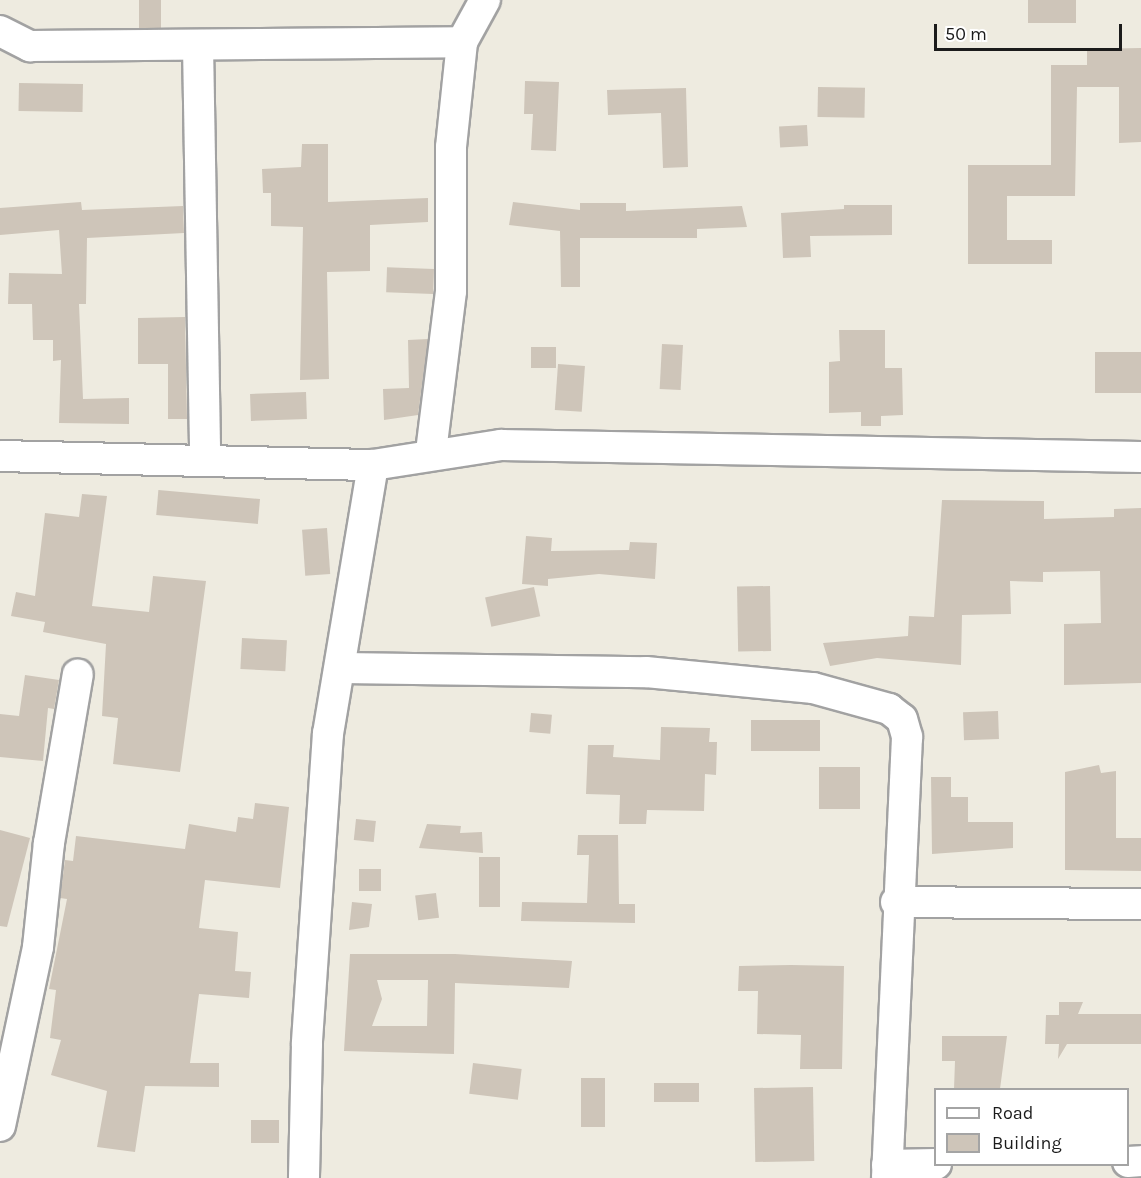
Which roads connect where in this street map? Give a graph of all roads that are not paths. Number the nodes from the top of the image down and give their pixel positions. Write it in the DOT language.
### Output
graph roads {
  1 [pos="485,0"];
  2 [pos="0,31"];
  3 [pos="462,42"];
  4 [pos="198,45"];
  5 [pos="431,452"];
  6 [pos="0,456"];
  7 [pos="1141,457"];
  8 [pos="205,458"];
  9 [pos="373,465"];
  10 [pos="342,668"];
  11 [pos="78,674"];
  12 [pos="896,902"];
  13 [pos="1141,904"];
  14 [pos="5,1091"];
  15 [pos="0,1126"];
  16 [pos="934,1164"];
  17 [pos="887,1171"];
  18 [pos="304,1178"];
  1 -- 3 [label="street"];
  2 -- 4 [label="street"];
  3 -- 4 [label="street"];
  3 -- 5 [label="street"];
  4 -- 8 [label="street"];
  5 -- 7 [label="street"];
  5 -- 9 [label="street"];
  6 -- 8 [label="street"];
  8 -- 9 [label="street"];
  9 -- 10 [label="street"];
  10 -- 12 [label="street"];
  10 -- 18 [label="street"];
  11 -- 14 [label="street"];
  12 -- 13 [label="street"];
  12 -- 17 [label="street"];
  14 -- 15 [label="street"];
  16 -- 17 [label="street"];
}
